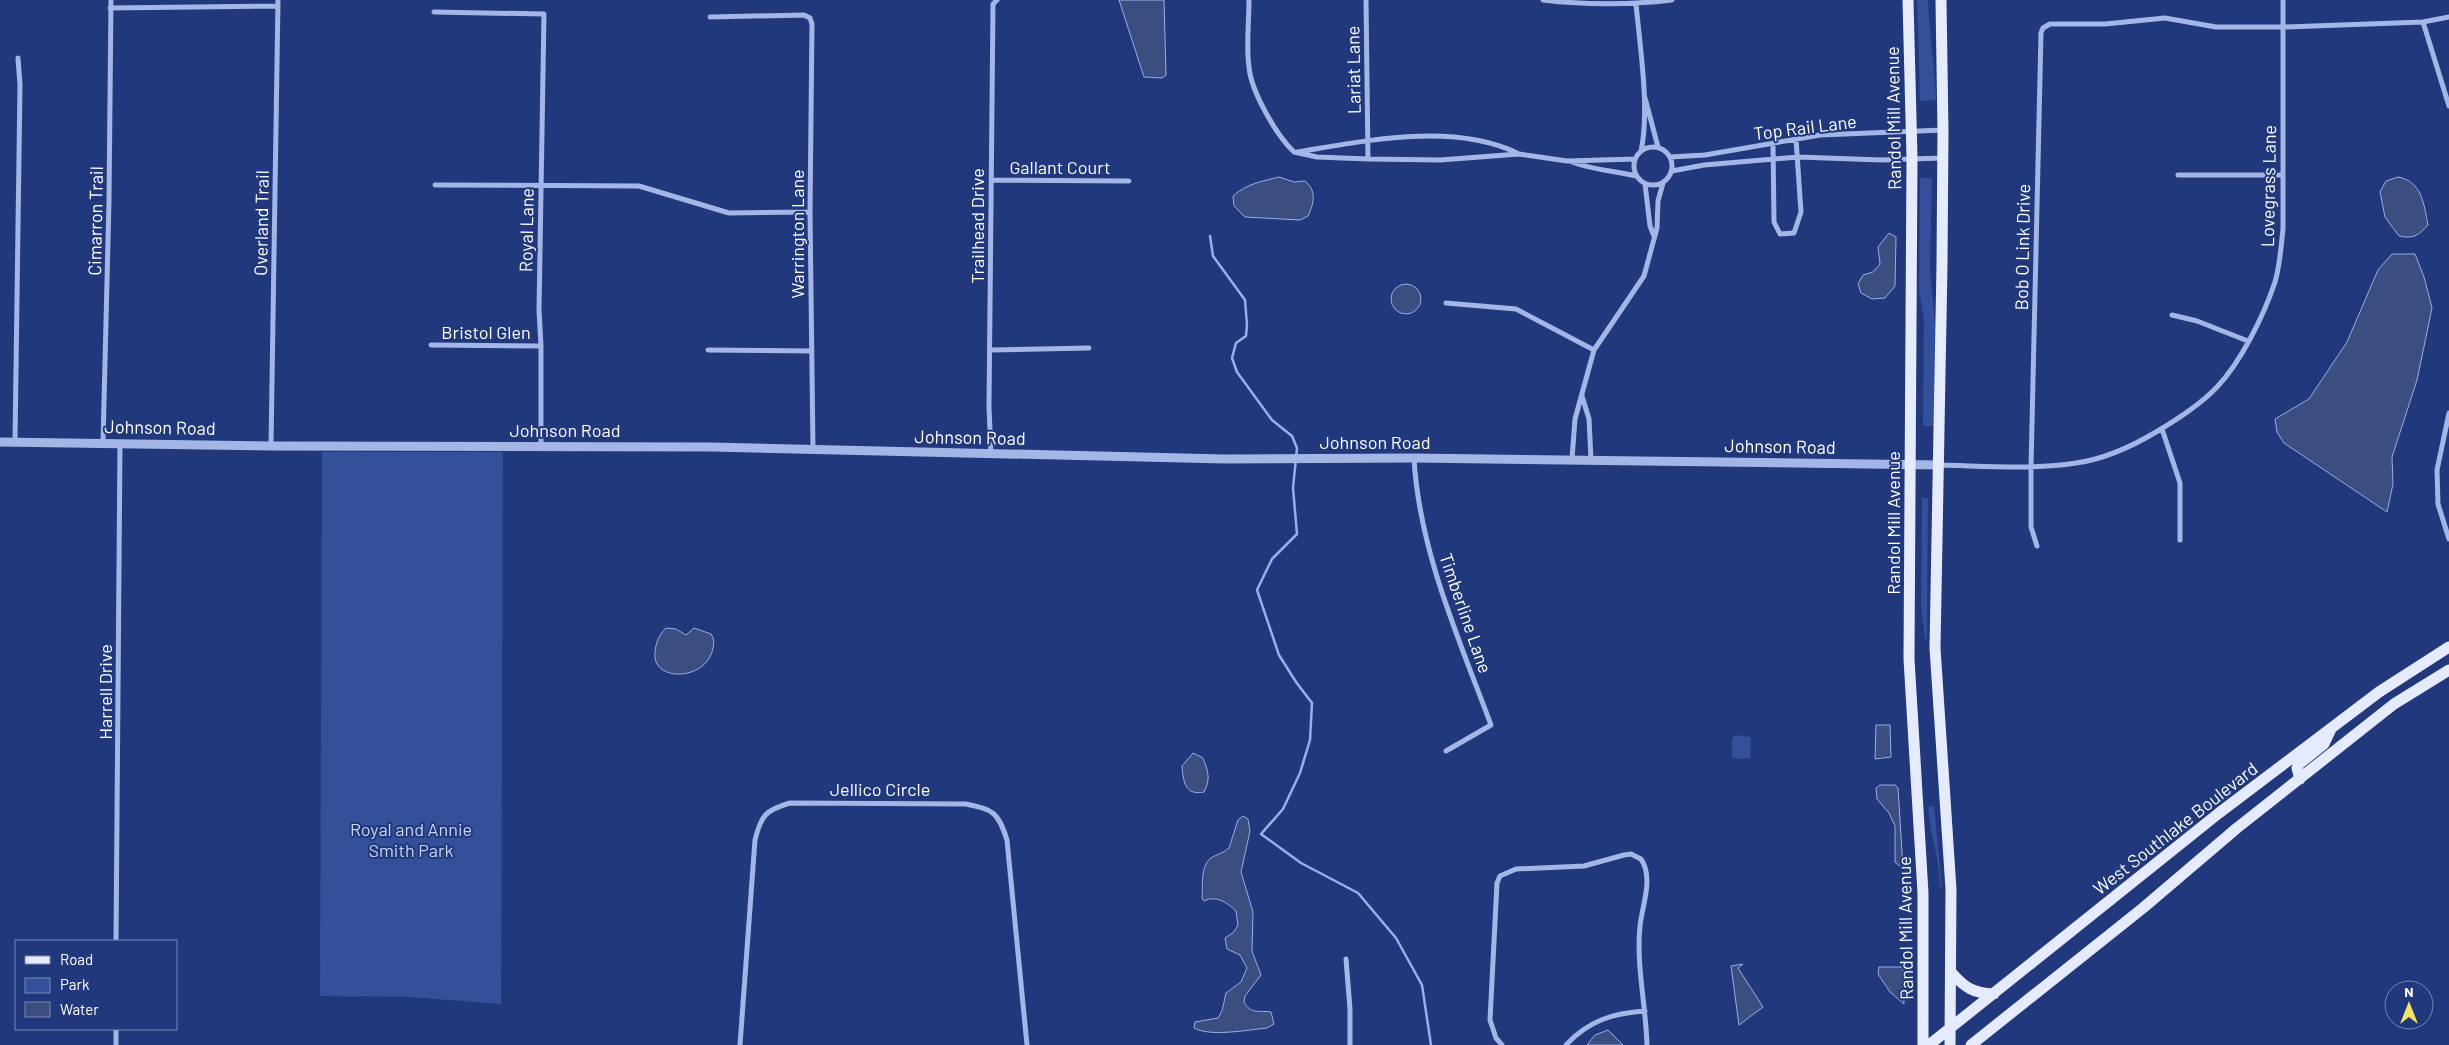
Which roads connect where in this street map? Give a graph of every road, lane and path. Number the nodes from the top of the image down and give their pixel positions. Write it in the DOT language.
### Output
graph roads {
  1 [pos="111,0"];
  2 [pos="997,0"];
  3 [pos="1249,0"];
  4 [pos="1366,0"];
  5 [pos="1543,0"];
  6 [pos="1672,0"];
  7 [pos="1908,0"];
  8 [pos="1941,0"];
  9 [pos="2283,0"];
  10 [pos="278,3"];
  11 [pos="1636,4"];
  12 [pos="110,8"];
  13 [pos="434,12"];
  14 [pos="710,17"];
  15 [pos="2449,17"];
  16 [pos="2423,22"];
  17 [pos="2283,27"];
  18 [pos="18,58"];
  19 [pos="1643,90"];
  20 [pos="2449,106"];
  21 [pos="1944,130"];
  22 [pos="1912,132"];
  23 [pos="1796,139"];
  24 [pos="1367,140"];
  25 [pos="1773,143"];
  26 [pos="1658,147"];
  27 [pos="1641,151"];
  28 [pos="1294,152"];
  29 [pos="1519,154"];
  30 [pos="1670,156"];
  31 [pos="1798,157"];
  32 [pos="1912,158"];
  33 [pos="1943,158"];
  34 [pos="1368,159"];
  35 [pos="1635,159"];
  36 [pos="1773,159"];
  37 [pos="1567,161"];
  38 [pos="1672,172"];
  39 [pos="2178,174"];
  40 [pos="2283,174"];
  41 [pos="1636,176"];
  42 [pos="991,180"];
  43 [pos="1129,181"];
  44 [pos="1663,183"];
  45 [pos="541,184"];
  46 [pos="1645,184"];
  47 [pos="435,185"];
  48 [pos="810,212"];
  49 [pos="1654,236"];
  50 [pos="1446,303"];
  51 [pos="2172,316"];
  52 [pos="2248,341"];
  53 [pos="431,345"];
  54 [pos="542,346"];
  55 [pos="1089,348"];
  56 [pos="708,350"];
  57 [pos="990,350"];
  58 [pos="1594,350"];
  59 [pos="812,351"];
  60 [pos="1582,396"];
  61 [pos="2448,416"];
  62 [pos="2449,427"];
  63 [pos="2162,429"];
  64 [pos="0,442"];
  65 [pos="15,442"];
  66 [pos="103,443"];
  67 [pos="120,443"];
  68 [pos="271,446"];
  69 [pos="541,446"];
  70 [pos="813,450"];
  71 [pos="991,454"];
  72 [pos="1414,458"];
  73 [pos="1572,459"];
  74 [pos="1592,460"];
  75 [pos="1911,464"];
  76 [pos="1940,465"];
  77 [pos="2031,467"];
  78 [pos="2449,539"];
  79 [pos="2180,540"];
  80 [pos="2037,546"];
  81 [pos="2449,647"];
  82 [pos="2449,670"];
  83 [pos="2332,727"];
  84 [pos="1446,751"];
  85 [pos="2300,779"];
  86 [pos="2219,813"];
  87 [pos="2237,828"];
  88 [pos="116,940"];
  89 [pos="1346,959"];
  90 [pos="1951,972"];
  91 [pos="1994,994"];
  92 [pos="1645,1011"];
  93 [pos="1950,1027"];
  94 [pos="116,1030"];
  95 [pos="116,1045"];
  96 [pos="740,1045"];
  97 [pos="1027,1045"];
  98 [pos="1350,1045"];
  99 [pos="1502,1045"];
  100 [pos="1566,1045"];
  101 [pos="1646,1045"];
  102 [pos="1923,1045"];
  103 [pos="1929,1045"];
  104 [pos="1950,1045"];
  105 [pos="1971,1045"];
  1 -- 12 [label="street, Cimarron Trail"];
  2 -- 42 [label="street, Trailhead Drive"];
  3 -- 28 [label="street"];
  4 -- 24 [label="street, Lariat Lane"];
  5 -- 11 [label="street"];
  6 -- 11 [label="street"];
  7 -- 22 [label="main road, Randol Mill Avenue"];
  8 -- 21 [label="main road"];
  9 -- 17 [label="street, Lovegrass Lane"];
  10 -- 12 [label="street"];
  10 -- 68 [label="street, Overland Trail"];
  11 -- 19 [label="street"];
  12 -- 66 [label="street, Cimarron Trail"];
  13 -- 45 [label="street, Royal Lane"];
  14 -- 48 [label="street, Warrington Lane"];
  15 -- 16 [label="street"];
  16 -- 17 [label="street"];
  16 -- 20 [label="street"];
  17 -- 40 [label="street, Lovegrass Lane"];
  17 -- 77 [label="street, Bob O Link Drive"];
  18 -- 65 [label="street"];
  19 -- 26 [label="street"];
  19 -- 27 [label="street"];
  21 -- 22 [label="street, Top Rail Lane"];
  21 -- 33 [label="main road"];
  22 -- 23 [label="street, Top Rail Lane"];
  22 -- 32 [label="main road, Randol Mill Avenue"];
  23 -- 25 [label="street, Top Rail Lane"];
  23 -- 31 [label="street"];
  24 -- 28 [label="street"];
  24 -- 29 [label="street"];
  24 -- 34 [label="street"];
  25 -- 30 [label="street, Top Rail Lane"];
  25 -- 36 [label="street"];
  26 -- 27 [label="street"];
  26 -- 30 [label="street"];
  27 -- 35 [label="street"];
  28 -- 34 [label="street"];
  29 -- 34 [label="street"];
  29 -- 37 [label="street"];
  30 -- 38 [label="street"];
  31 -- 32 [label="street, Top Rail Lane"];
  31 -- 36 [label="street, Top Rail Lane"];
  31 -- 36 [label="street"];
  32 -- 33 [label="street, Top Rail Lane"];
  32 -- 75 [label="main road, Randol Mill Avenue"];
  33 -- 76 [label="main road"];
  35 -- 37 [label="street"];
  35 -- 41 [label="street"];
  36 -- 38 [label="street, Top Rail Lane"];
  37 -- 41 [label="street"];
  38 -- 44 [label="street"];
  39 -- 40 [label="street"];
  40 -- 52 [label="street, Lovegrass Lane"];
  41 -- 46 [label="street"];
  42 -- 43 [label="street, Gallant Court"];
  42 -- 57 [label="street, Trailhead Drive"];
  44 -- 46 [label="street"];
  44 -- 49 [label="street"];
  45 -- 47 [label="street"];
  45 -- 48 [label="street"];
  45 -- 54 [label="street, Royal Lane"];
  46 -- 49 [label="street"];
  48 -- 59 [label="street, Warrington Lane"];
  49 -- 58 [label="street"];
  50 -- 58 [label="street"];
  51 -- 52 [label="street"];
  52 -- 63 [label="street, Lovegrass Lane"];
  53 -- 54 [label="street, Bristol Glen"];
  54 -- 69 [label="street, Royal Lane"];
  55 -- 57 [label="street"];
  56 -- 59 [label="street"];
  57 -- 71 [label="street, Trailhead Drive"];
  58 -- 60 [label="street"];
  59 -- 70 [label="street, Warrington Lane"];
  60 -- 73 [label="street"];
  60 -- 74 [label="street"];
  61 -- 62 [label="street"];
  61 -- 78 [label="street"];
  63 -- 77 [label="street, Lovegrass Lane"];
  63 -- 79 [label="street"];
  64 -- 65 [label="street, Johnson Road"];
  65 -- 66 [label="street, Johnson Road"];
  66 -- 67 [label="street, Johnson Road"];
  67 -- 68 [label="street, Johnson Road"];
  67 -- 88 [label="street, Harrell Drive"];
  68 -- 69 [label="street, Johnson Road"];
  69 -- 70 [label="street, Johnson Road"];
  70 -- 71 [label="street, Johnson Road"];
  71 -- 72 [label="street, Johnson Road"];
  72 -- 73 [label="street, Johnson Road"];
  72 -- 84 [label="street, Timberline Lane"];
  73 -- 74 [label="street, Johnson Road"];
  74 -- 75 [label="street, Johnson Road"];
  75 -- 76 [label="street, Johnson Road"];
  75 -- 102 [label="main road, Randol Mill Avenue"];
  76 -- 77 [label="street, Lovegrass Lane"];
  76 -- 90 [label="main road"];
  77 -- 80 [label="street, Bob O Link Drive"];
  81 -- 83 [label="main road, West Southlake Boulevard"];
  82 -- 85 [label="main road"];
  83 -- 85 [label="main road"];
  83 -- 86 [label="main road, West Southlake Boulevard"];
  85 -- 87 [label="main road"];
  86 -- 87 [label="main road"];
  86 -- 91 [label="main road, West Southlake Boulevard"];
  87 -- 105 [label="main road"];
  89 -- 98 [label="street"];
  90 -- 91 [label="main road"];
  90 -- 93 [label="main road"];
  91 -- 93 [label="main road, West Southlake Boulevard"];
  92 -- 99 [label="street"];
  92 -- 100 [label="street"];
  92 -- 101 [label="street"];
  93 -- 103 [label="main road, West Southlake Boulevard"];
  93 -- 104 [label="main road"];
  94 -- 95 [label="street"];
  96 -- 97 [label="street, Jellico Circle"];
}
